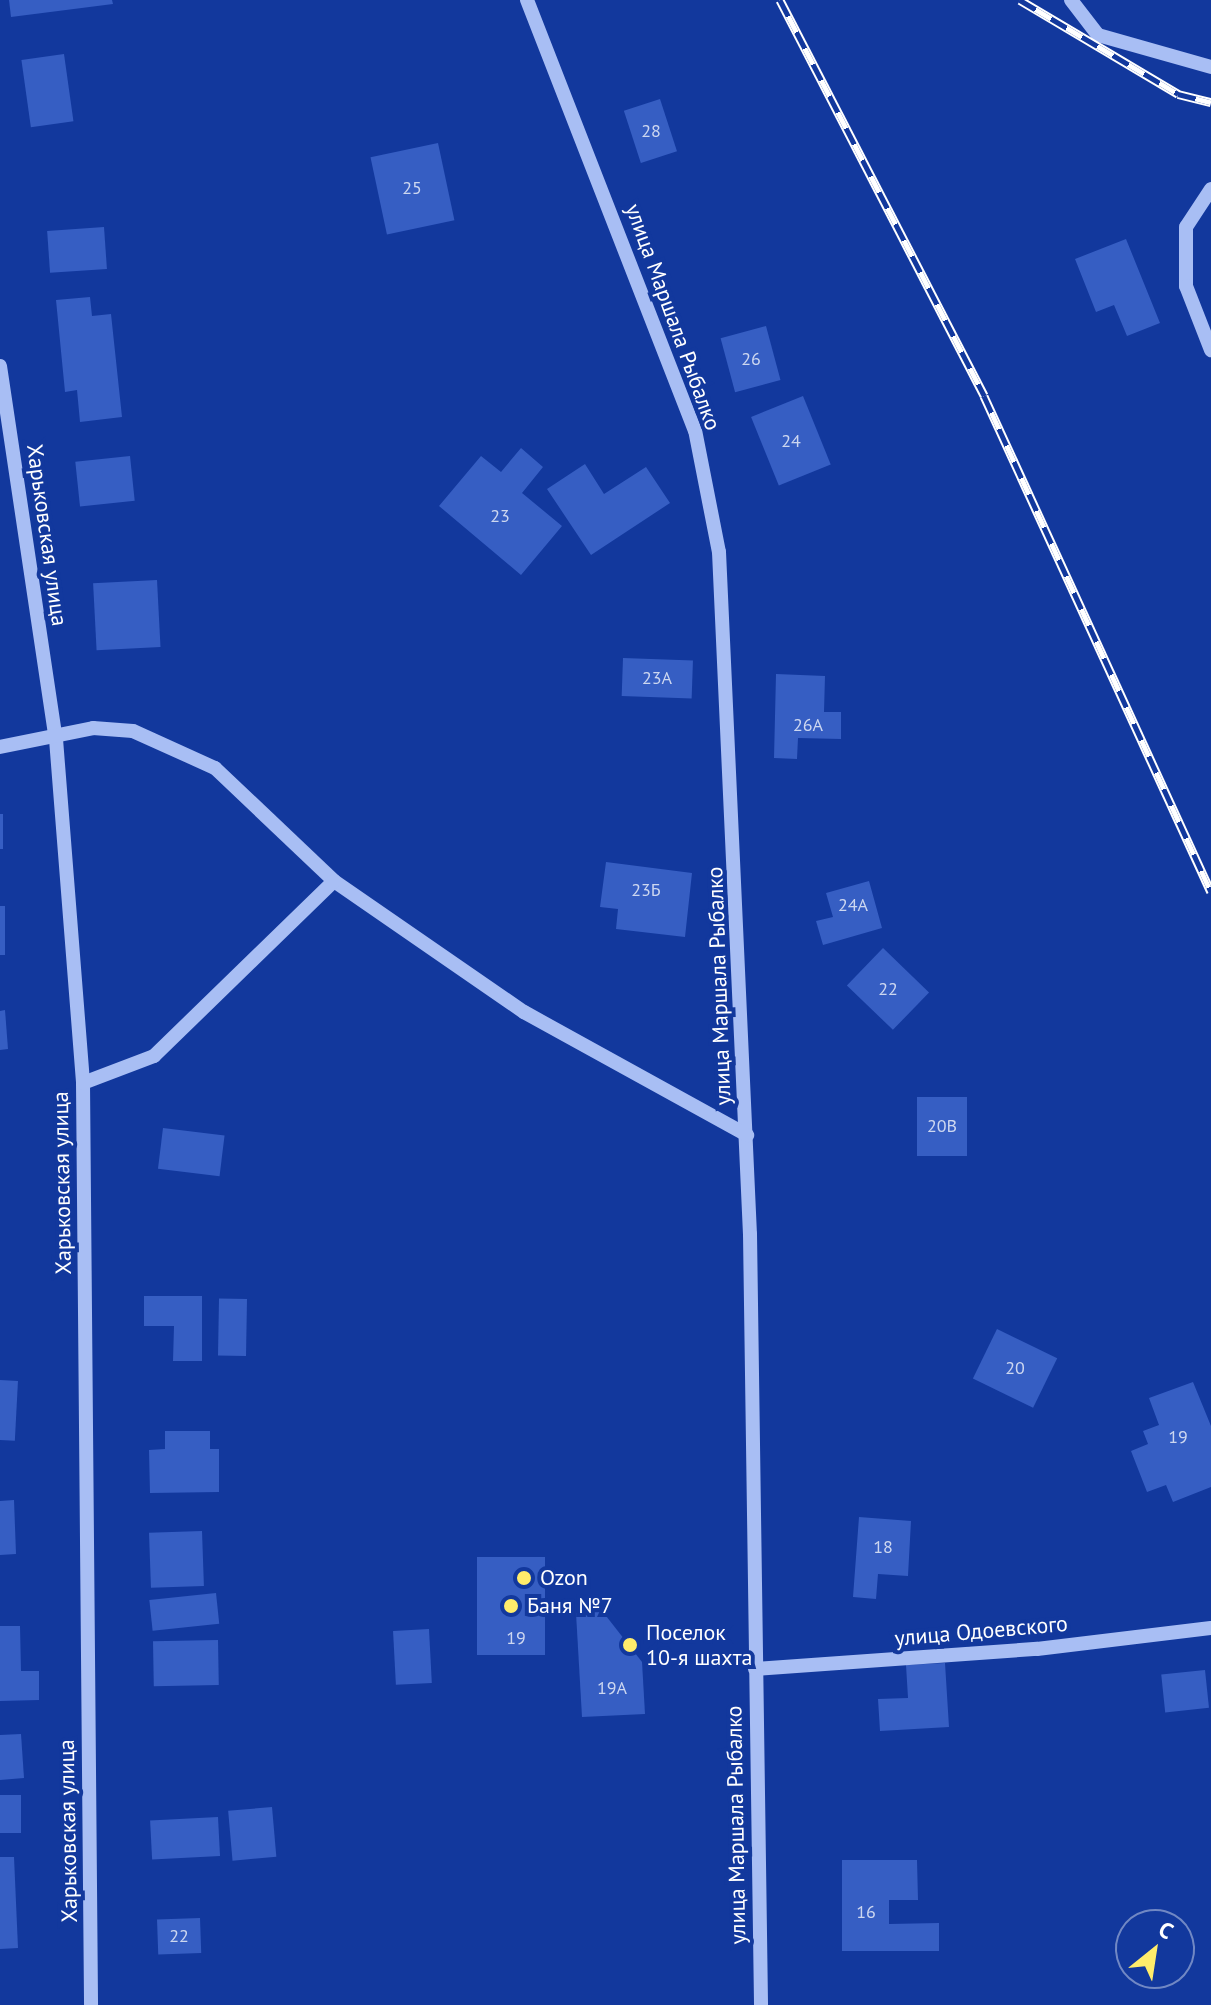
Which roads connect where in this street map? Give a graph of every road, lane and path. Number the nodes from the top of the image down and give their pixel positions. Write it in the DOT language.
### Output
graph roads {
  1 [pos="527,0"];
  2 [pos="1071,0"];
  3 [pos="1211,67"];
  4 [pos="1211,189"];
  5 [pos="1211,350"];
  6 [pos="0,366"];
  7 [pos="56,739"];
  8 [pos="0,747"];
  9 [pos="334,881"];
  10 [pos="83,1083"];
  11 [pos="747,1135"];
  12 [pos="1211,1628"];
  13 [pos="755,1669"];
  14 [pos="91,2005"];
  15 [pos="761,2005"];
  1 -- 11 [label="street, улица Маршала Рыбалко"];
  2 -- 3 [label="street"];
  4 -- 5 [label="street"];
  6 -- 7 [label="street, Харьковская улица"];
  7 -- 8 [label="street"];
  7 -- 9 [label="street"];
  7 -- 10 [label="street, Харьковская улица"];
  9 -- 10 [label="street"];
  9 -- 11 [label="street"];
  10 -- 14 [label="street, Харьковская улица"];
  11 -- 13 [label="street, улица Маршала Рыбалко"];
  12 -- 13 [label="street, улица Одоевского"];
  13 -- 15 [label="street, улица Маршала Рыбалко"];
}
